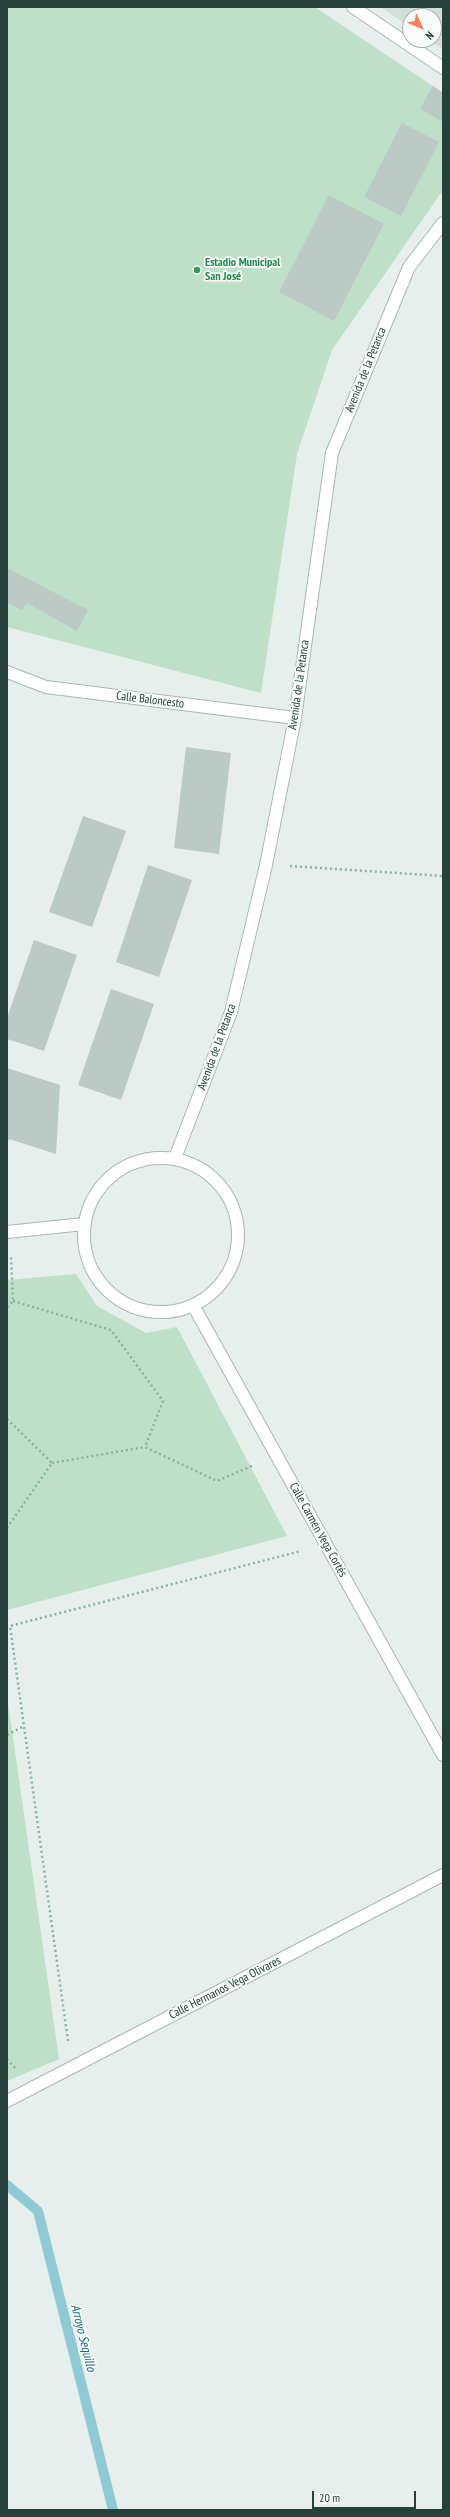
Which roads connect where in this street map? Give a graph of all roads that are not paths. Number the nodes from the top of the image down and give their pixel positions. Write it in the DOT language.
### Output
graph roads {
  1 [pos="353,7"];
  2 [pos="443,68"];
  3 [pos="443,223"];
  4 [pos="7,672"];
  5 [pos="295,718"];
  6 [pos="174,1158"];
  7 [pos="84,1224"];
  8 [pos="8,1232"];
  9 [pos="193,1305"];
  10 [pos="443,1755"];
  11 [pos="443,1876"];
  12 [pos="7,2101"];
  1 -- 2 [label="street"];
  3 -- 5 [label="street, Avenida de la Petanca"];
  4 -- 5 [label="street, Calle Baloncesto"];
  5 -- 6 [label="street, Avenida de la Petanca"];
  6 -- 7 [label="street"];
  6 -- 9 [label="street"];
  7 -- 8 [label="street"];
  7 -- 9 [label="street"];
  9 -- 10 [label="street, Calle Carmen Vega Cortés"];
  11 -- 12 [label="street, Calle Hermanos Vega Olivares"];
}
